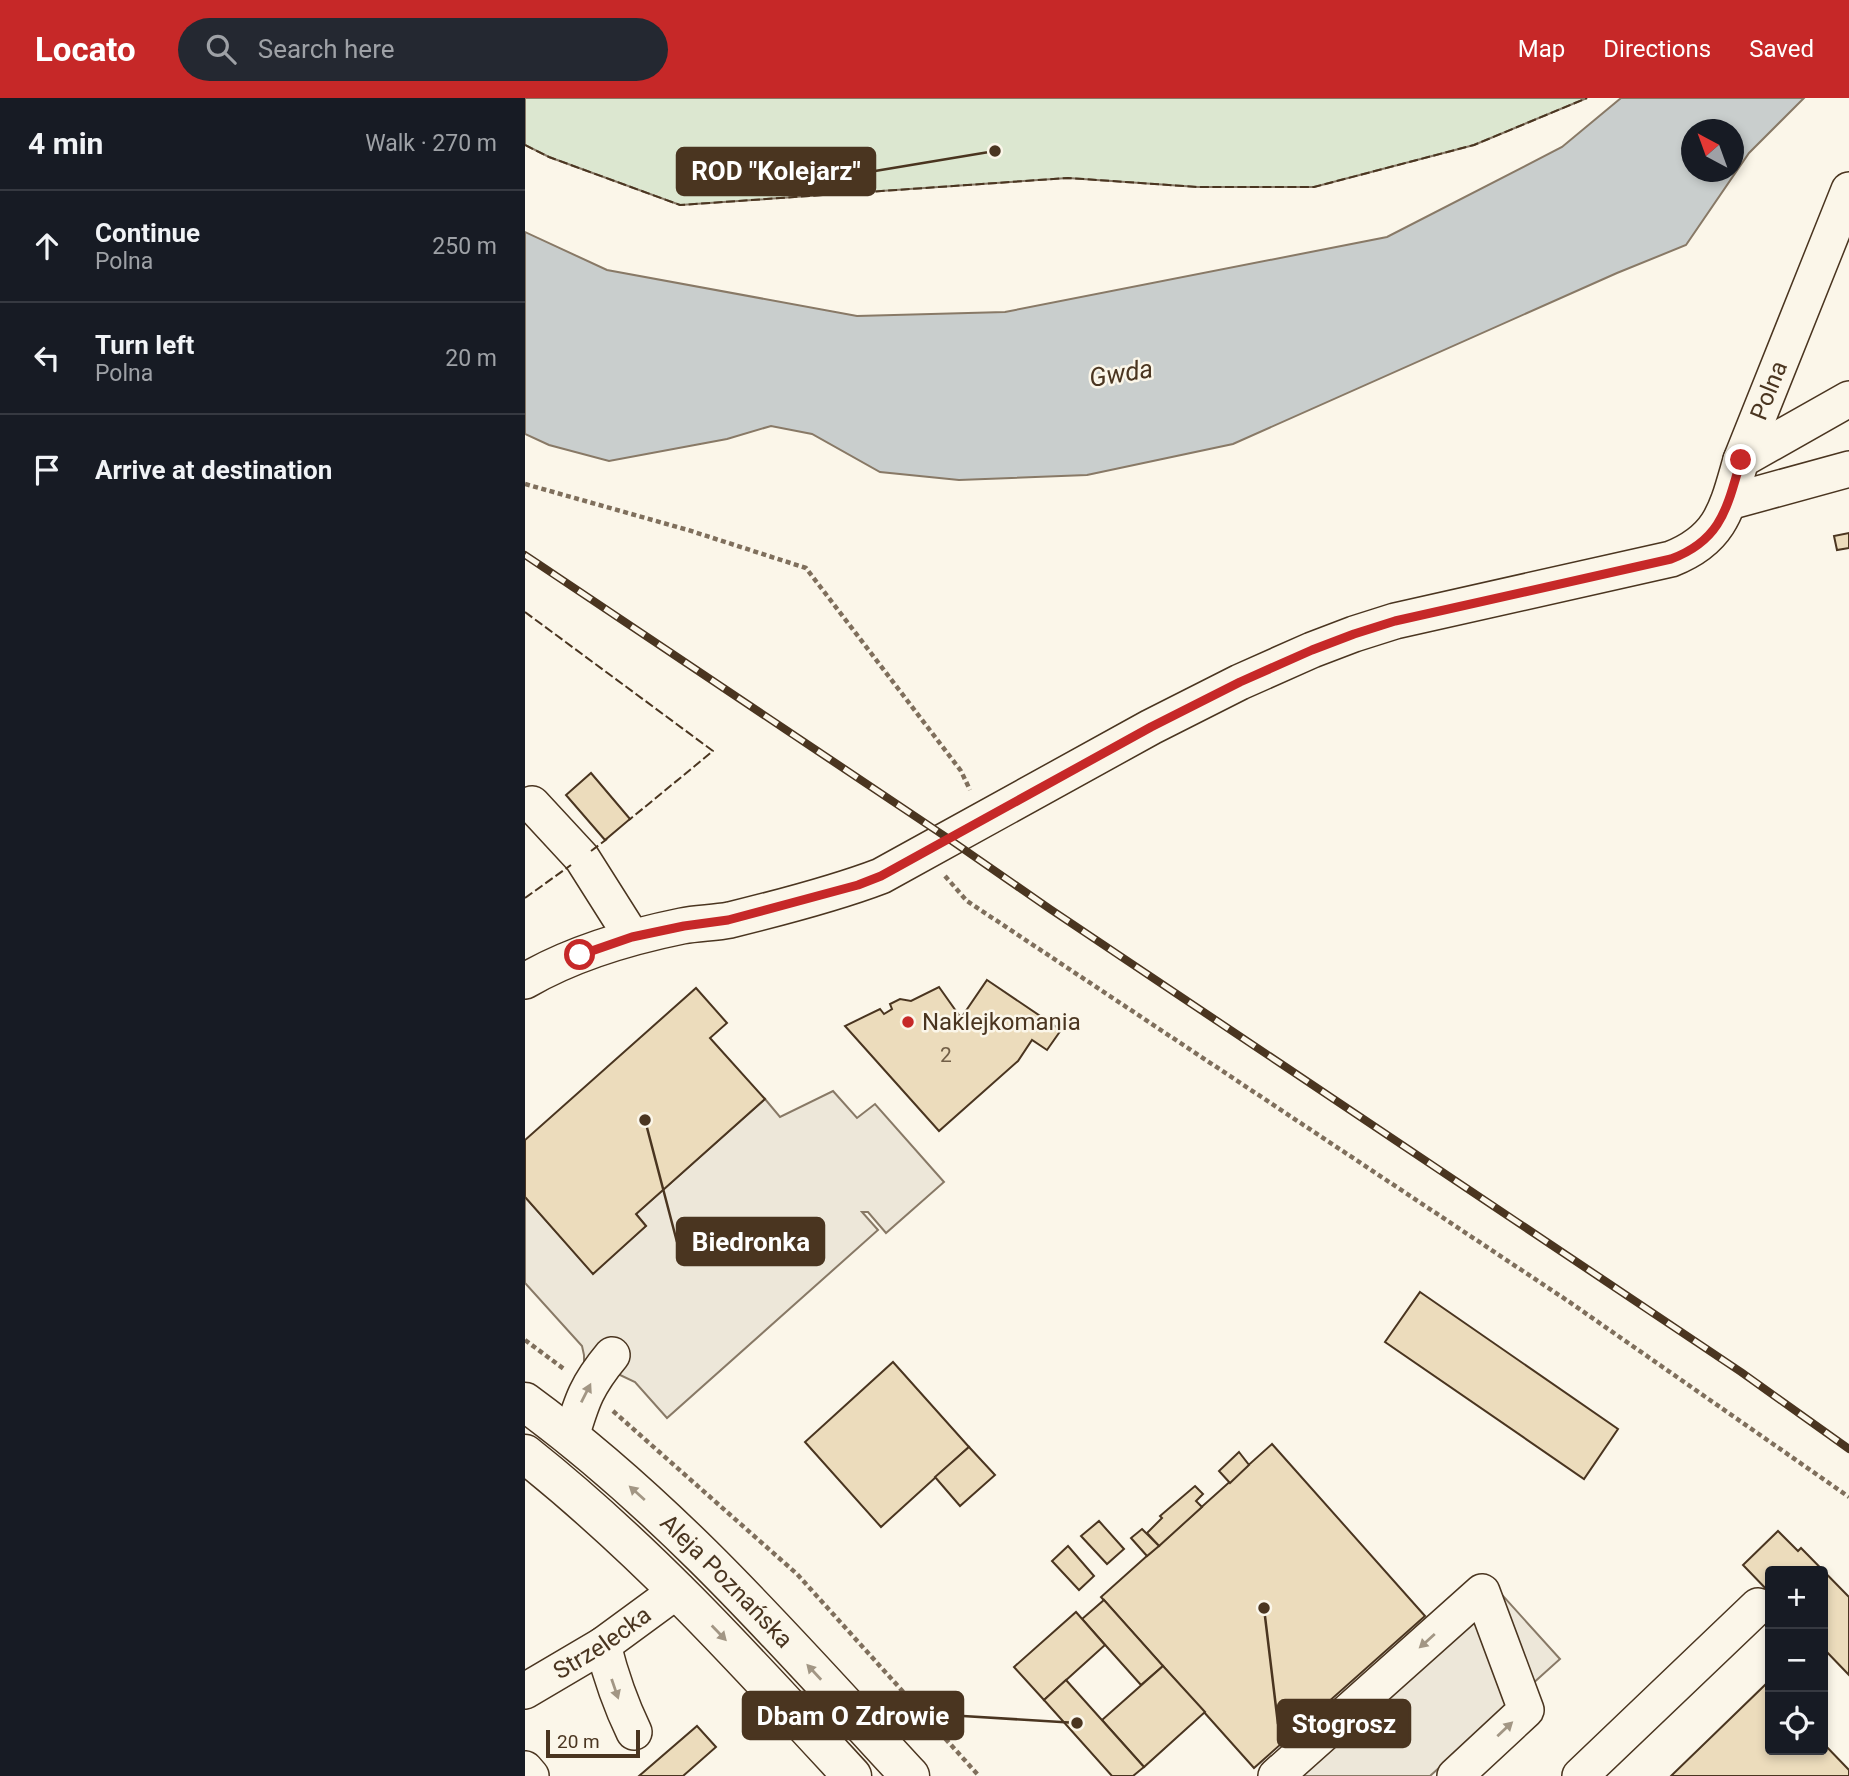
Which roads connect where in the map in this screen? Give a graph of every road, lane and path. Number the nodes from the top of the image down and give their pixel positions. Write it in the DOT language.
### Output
graph roads {
  1 [pos="1849,190"];
  2 [pos="1849,399"];
  3 [pos="1741,460"];
  4 [pos="1849,469"];
  5 [pos="525,484"];
  6 [pos="1729,502"];
  7 [pos="532,804"];
  8 [pos="984,819"];
  9 [pos="932,849"];
  10 [pos="632,937"];
  11 [pos="525,981"];
  12 [pos="525,1340"];
  13 [pos="613,1355"];
  14 [pos="588,1388"];
  15 [pos="525,1402"];
  16 [pos="571,1437"];
  17 [pos="525,1454"];
  18 [pos="1849,1497"];
  19 [pos="678,1590"];
  20 [pos="1758,1606"];
  21 [pos="603,1644"];
  22 [pos="525,1691"];
  23 [pos="634,1732"];
  24 [pos="525,1769"];
  25 [pos="1592,1772"];
  26 [pos="531,1776"];
  27 [pos="852,1776"];
  28 [pos="910,1776"];
  29 [pos="979,1776"];
  30 [pos="1276,1776"];
  31 [pos="1455,1776"];
  1 -- 3 [label="street, Polna"];
  2 -- 3 [label="street"];
  3 -- 6 [label="street, Polna"];
  4 -- 6 [label="street"];
  5 -- 8 [label="path"];
  6 -- 8 [label="street, Polna"];
  7 -- 10 [label="street"];
  8 -- 9 [label="street, Polna"];
  9 -- 10 [label="street, Polna"];
  9 -- 18 [label="path"];
  10 -- 11 [label="street, Polna"];
  12 -- 14 [label="path"];
  13 -- 14 [label="street"];
  16 -- 14 [label="street, one-way"];
  14 -- 29 [label="path"];
  15 -- 16 [label="main road, Aleja Poznańska"];
  28 -- 16 [label="main road, Aleja Poznańska, one-way"];
  17 -- 19 [label="main road, Aleja Poznańska"];
  19 -- 21 [label="street, Strzelecka"];
  19 -- 27 [label="main road, Aleja Poznańska, one-way"];
  20 -- 25 [label="street"];
  21 -- 22 [label="street, Strzelecka"];
  21 -- 23 [label="street, one-way"];
  24 -- 26 [label="street"];
  31 -- 30 [label="street, one-way"];
}
